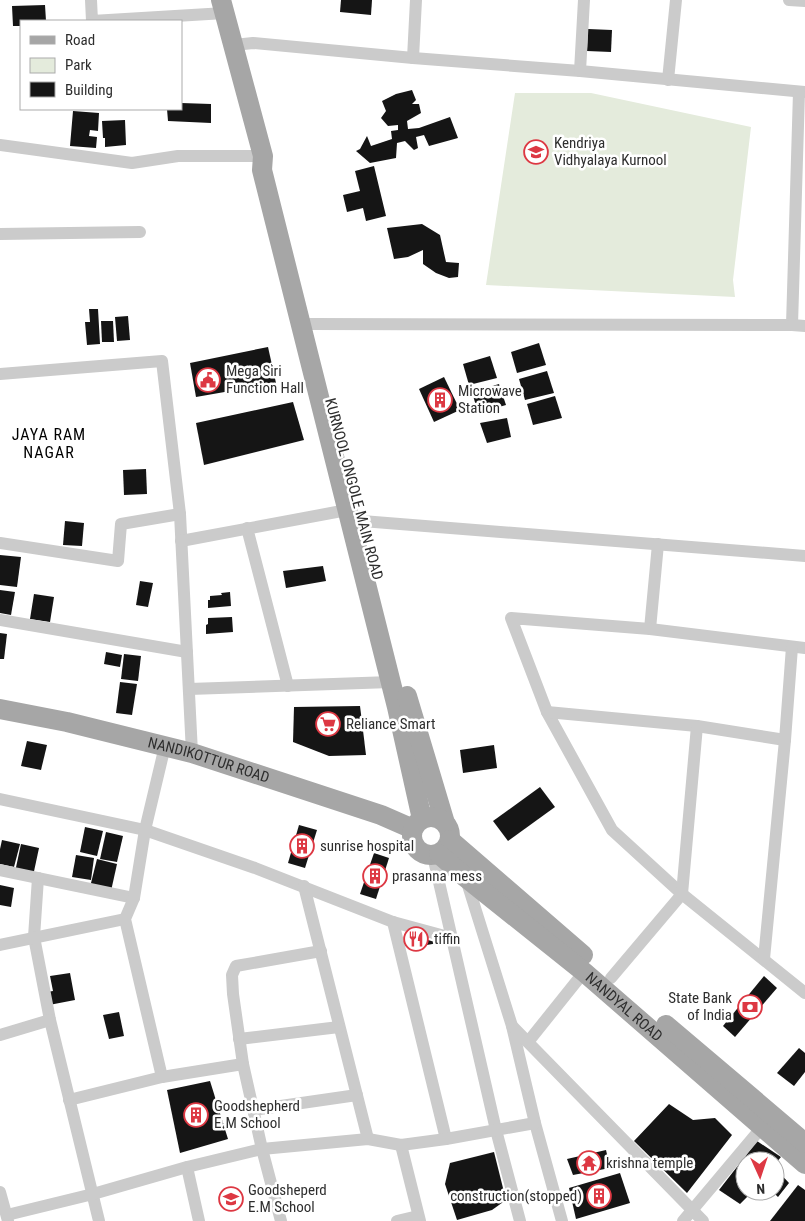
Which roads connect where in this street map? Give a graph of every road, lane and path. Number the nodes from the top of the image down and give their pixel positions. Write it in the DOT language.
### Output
graph roads {
  1 [pos="91,0"];
  2 [pos="416,0"];
  3 [pos="584,0"];
  4 [pos="676,0"];
  5 [pos="789,0"];
  6 [pos="805,1"];
  7 [pos="223,7"];
  8 [pos="92,20"];
  9 [pos="101,20"];
  10 [pos="234,45"];
  11 [pos="413,58"];
  12 [pos="580,71"];
  13 [pos="668,80"];
  14 [pos="802,92"];
  15 [pos="0,145"];
  16 [pos="263,156"];
  17 [pos="140,232"];
  18 [pos="0,234"];
  19 [pos="310,324"];
  20 [pos="799,326"];
  21 [pos="0,374"];
  22 [pos="180,514"];
  23 [pos="355,515"];
  24 [pos="247,528"];
  25 [pos="181,540"];
  26 [pos="0,543"];
  27 [pos="658,544"];
  28 [pos="805,556"];
  29 [pos="0,620"];
  30 [pos="650,629"];
  31 [pos="792,646"];
  32 [pos="805,648"];
  33 [pos="187,652"];
  34 [pos="391,682"];
  35 [pos="288,686"];
  36 [pos="189,690"];
  37 [pos="0,709"];
  38 [pos="547,712"];
  39 [pos="697,726"];
  40 [pos="785,740"];
  41 [pos="164,746"];
  42 [pos="192,753"];
  43 [pos="0,799"];
  44 [pos="417,824"];
  45 [pos="145,830"];
  46 [pos="442,843"];
  47 [pos="0,870"];
  48 [pos="465,877"];
  49 [pos="38,878"];
  50 [pos="304,886"];
  51 [pos="682,894"];
  52 [pos="134,898"];
  53 [pos="124,919"];
  54 [pos="393,922"];
  55 [pos="34,937"];
  56 [pos="452,938"];
  57 [pos="0,945"];
  58 [pos="321,951"];
  59 [pos="764,960"];
  60 [pos="584,972"];
  61 [pos="611,978"];
  62 [pos="805,993"];
  63 [pos="50,1020"];
  64 [pos="512,1026"];
  65 [pos="339,1027"];
  66 [pos="0,1035"];
  67 [pos="240,1039"];
  68 [pos="528,1042"];
  69 [pos="243,1064"];
  70 [pos="162,1077"];
  71 [pos="357,1095"];
  72 [pos="69,1100"];
  73 [pos="253,1110"];
  74 [pos="535,1123"];
  75 [pos="762,1127"];
  76 [pos="496,1130"];
  77 [pos="368,1138"];
  78 [pos="446,1138"];
  79 [pos="805,1144"];
  80 [pos="401,1145"];
  81 [pos="262,1149"];
  82 [pos="805,1164"];
  83 [pos="187,1167"];
  84 [pos="0,1192"];
  85 [pos="93,1194"];
  86 [pos="692,1211"];
  87 [pos="7,1218"];
  88 [pos="419,1218"];
  89 [pos="99,1221"];
  90 [pos="199,1221"];
  91 [pos="281,1221"];
  92 [pos="397,1221"];
  93 [pos="520,1221"];
  94 [pos="562,1221"];
  95 [pos="683,1221"];
  96 [pos="703,1221"];
  1 -- 8 [label="street"];
  2 -- 11 [label="street"];
  3 -- 12 [label="street"];
  4 -- 13 [label="street"];
  5 -- 6 [label="street"];
  7 -- 9 [label="street"];
  7 -- 10 [label="main road, KURNOOL ONGOLE MAIN ROAD"];
  10 -- 11 [label="street"];
  10 -- 16 [label="main road, KURNOOL ONGOLE MAIN ROAD"];
  11 -- 12 [label="street"];
  12 -- 13 [label="street"];
  13 -- 14 [label="street"];
  14 -- 20 [label="street"];
  15 -- 16 [label="street"];
  16 -- 19 [label="main road, KURNOOL ONGOLE MAIN ROAD"];
  16 -- 23 [label="main road, KURNOOL ONGOLE MAIN ROAD"];
  17 -- 18 [label="street"];
  19 -- 20 [label="street"];
  19 -- 23 [label="main road, KURNOOL ONGOLE MAIN ROAD"];
  21 -- 22 [label="street"];
  22 -- 25 [label="street"];
  22 -- 26 [label="street"];
  23 -- 24 [label="street"];
  23 -- 27 [label="street"];
  23 -- 34 [label="main road, KURNOOL ONGOLE MAIN ROAD"];
  23 -- 46 [label="main road, KURNOOL ONGOLE MAIN ROAD"];
  24 -- 25 [label="street"];
  24 -- 35 [label="street"];
  25 -- 33 [label="street"];
  27 -- 28 [label="street"];
  27 -- 30 [label="street"];
  29 -- 33 [label="street"];
  30 -- 31 [label="street"];
  30 -- 38 [label="street"];
  31 -- 32 [label="street"];
  31 -- 40 [label="street"];
  33 -- 36 [label="street"];
  34 -- 35 [label="street"];
  34 -- 44 [label="main road, KURNOOL ONGOLE MAIN ROAD"];
  35 -- 36 [label="street"];
  36 -- 42 [label="street"];
  37 -- 41 [label="main road, NANDIKOTTUR ROAD"];
  38 -- 39 [label="street"];
  38 -- 51 [label="street"];
  39 -- 40 [label="street"];
  39 -- 51 [label="street"];
  40 -- 59 [label="street"];
  41 -- 42 [label="main road, NANDIKOTTUR ROAD"];
  41 -- 45 [label="street"];
  42 -- 44 [label="main road, NANDIKOTTUR ROAD"];
  43 -- 45 [label="street"];
  44 -- 46 [label="main road, NANDIKOTTUR ROAD"];
  44 -- 46 [label="main road, KURNOOL ONGOLE MAIN ROAD"];
  45 -- 50 [label="street"];
  45 -- 52 [label="street"];
  46 -- 48 [label="main road, NANDYAL ROAD"];
  46 -- 56 [label="street"];
  46 -- 61 [label="main road, NANDYAL ROAD"];
  47 -- 49 [label="street"];
  48 -- 60 [label="main road, NANDYAL ROAD"];
  48 -- 64 [label="street"];
  49 -- 52 [label="street"];
  49 -- 55 [label="street"];
  50 -- 54 [label="street"];
  50 -- 58 [label="street"];
  51 -- 59 [label="street"];
  51 -- 61 [label="street"];
  52 -- 53 [label="street"];
  53 -- 55 [label="street"];
  53 -- 70 [label="street"];
  54 -- 56 [label="street"];
  54 -- 78 [label="street"];
  55 -- 57 [label="street"];
  55 -- 63 [label="street"];
  56 -- 76 [label="street"];
  58 -- 65 [label="street"];
  58 -- 67 [label="street"];
  59 -- 62 [label="street"];
  60 -- 68 [label="street"];
  60 -- 75 [label="main road, NANDYAL ROAD"];
  61 -- 79 [label="main road, NANDYAL ROAD"];
  63 -- 66 [label="street"];
  63 -- 72 [label="street"];
  64 -- 68 [label="street"];
  64 -- 74 [label="street"];
  65 -- 67 [label="street"];
  65 -- 71 [label="street"];
  67 -- 69 [label="street"];
  68 -- 86 [label="street"];
  69 -- 70 [label="street"];
  69 -- 73 [label="street"];
  70 -- 72 [label="street"];
  71 -- 73 [label="street"];
  71 -- 77 [label="street"];
  72 -- 85 [label="street"];
  73 -- 81 [label="street"];
  74 -- 76 [label="street"];
  74 -- 94 [label="street"];
  75 -- 82 [label="main road, NANDYAL ROAD"];
  75 -- 86 [label="street"];
  76 -- 78 [label="street"];
  76 -- 93 [label="street"];
  77 -- 80 [label="street"];
  77 -- 81 [label="street"];
  78 -- 80 [label="street"];
  80 -- 88 [label="street"];
  81 -- 83 [label="street"];
  81 -- 91 [label="street"];
  83 -- 85 [label="street"];
  83 -- 90 [label="street"];
  84 -- 87 [label="street"];
  85 -- 87 [label="street"];
  85 -- 89 [label="street"];
  86 -- 95 [label="street"];
  86 -- 96 [label="street"];
  88 -- 92 [label="street"];
}
